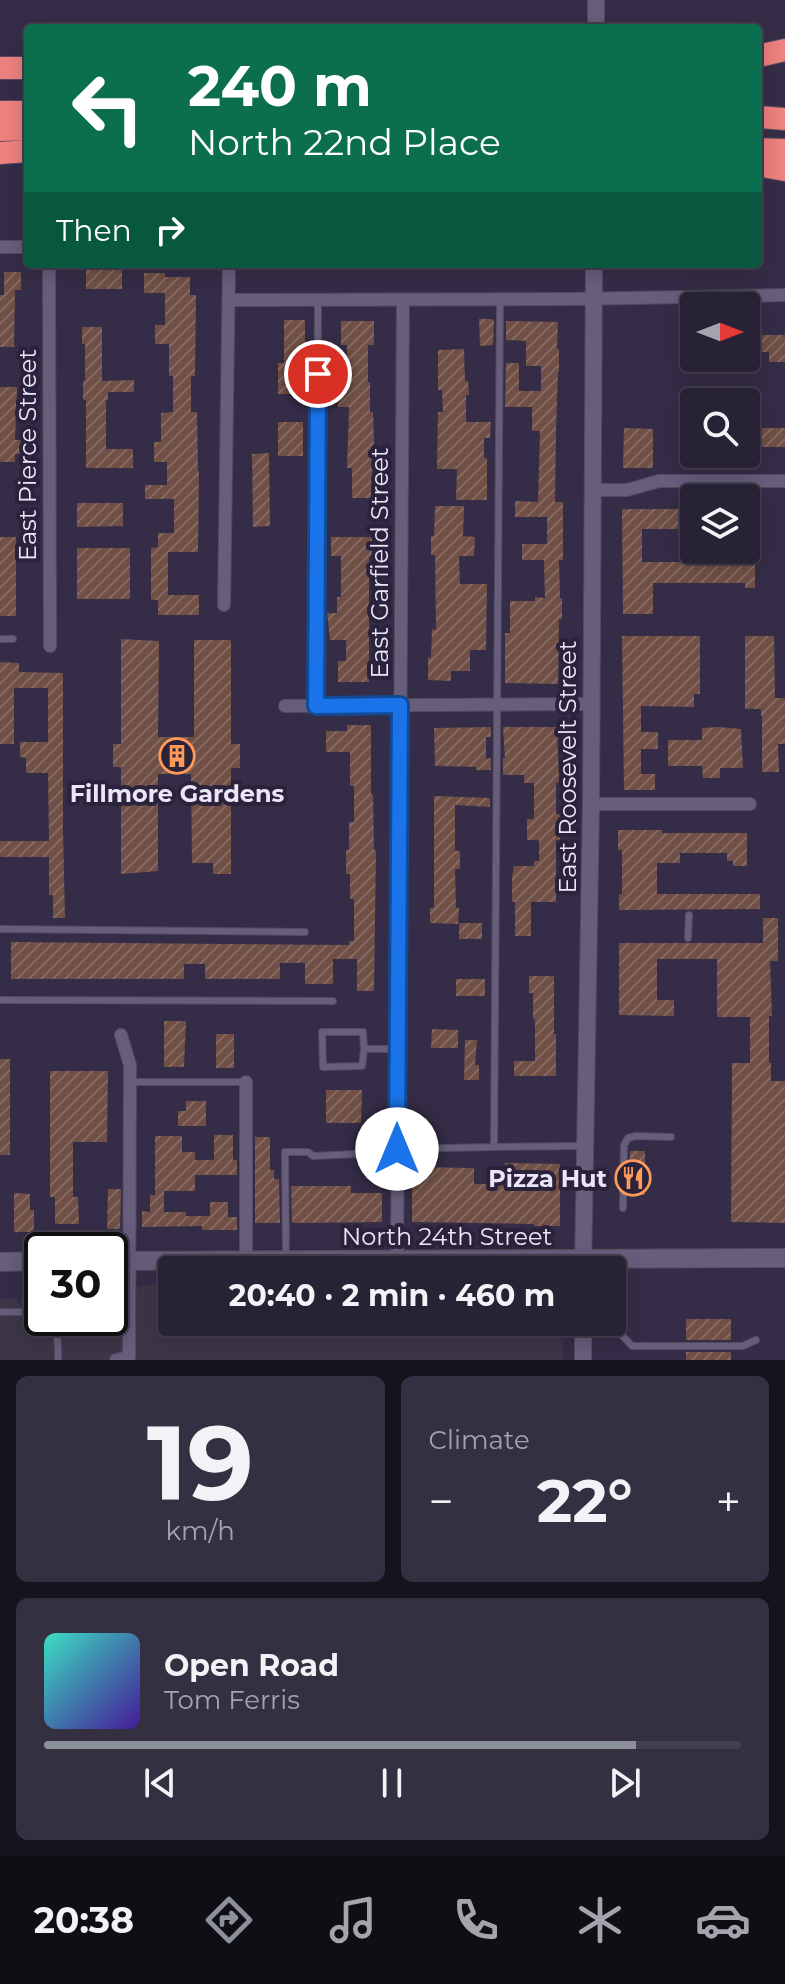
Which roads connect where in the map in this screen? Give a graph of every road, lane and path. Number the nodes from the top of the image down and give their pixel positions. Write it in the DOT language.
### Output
graph roads {
  1 [pos="596,0"];
  2 [pos="596,24"];
  3 [pos="785,50"];
  4 [pos="762,55"];
  5 [pos="0,68"];
  6 [pos="24,68"];
  7 [pos="0,112"];
  8 [pos="24,112"];
  9 [pos="762,117"];
  10 [pos="785,119"];
  11 [pos="24,129"];
  12 [pos="762,129"];
  13 [pos="0,130"];
  14 [pos="785,130"];
  15 [pos="762,149"];
  16 [pos="785,150"];
  17 [pos="24,151"];
  18 [pos="0,153"];
  19 [pos="762,166"];
  20 [pos="785,170"];
  21 [pos="0,247"];
  22 [pos="24,247"];
  23 [pos="49,268"];
  24 [pos="229,268"];
  25 [pos="594,268"];
  26 [pos="785,295"];
  27 [pos="594,298"];
  28 [pos="500,299"];
  29 [pos="228,300"];
  30 [pos="318,300"];
  31 [pos="403,300"];
  32 [pos="785,481"];
  33 [pos="591,490"];
  34 [pos="224,605"];
  35 [pos="0,639"];
  36 [pos="13,639"];
  37 [pos="50,646"];
  38 [pos="497,704"];
  39 [pos="591,704"];
  40 [pos="400,705"];
  41 [pos="285,706"];
  42 [pos="316,706"];
  43 [pos="591,804"];
  44 [pos="750,804"];
  45 [pos="689,915"];
  46 [pos="0,929"];
  47 [pos="305,932"];
  48 [pos="688,938"];
  49 [pos="0,1000"];
  50 [pos="333,1001"];
  51 [pos="121,1035"];
  52 [pos="364,1049"];
  53 [pos="397,1049"];
  54 [pos="130,1082"];
  55 [pos="246,1082"];
  56 [pos="671,1137"];
  57 [pos="585,1146"];
  58 [pos="494,1147"];
  59 [pos="397,1149"];
  60 [pos="355,1154"];
  61 [pos="623,1208"];
  62 [pos="121,1232"];
  63 [pos="246,1256"];
  64 [pos="286,1256"];
  65 [pos="397,1256"];
  66 [pos="583,1256"];
  67 [pos="785,1258"];
  68 [pos="24,1261"];
  69 [pos="128,1261"];
  70 [pos="158,1261"];
  71 [pos="0,1262"];
  72 [pos="626,1264"];
  73 [pos="0,1312"];
  74 [pos="24,1312"];
  75 [pos="56,1336"];
  76 [pos="124,1336"];
  77 [pos="583,1336"];
  78 [pos="623,1336"];
  79 [pos="756,1340"];
  80 [pos="125,1359"];
  81 [pos="58,1360"];
  82 [pos="583,1360"];
  1 -- 2 [label="street"];
  3 -- 4 [label="highway"];
  5 -- 6 [label="highway"];
  7 -- 8 [label="highway"];
  9 -- 10 [label="highway"];
  11 -- 13 [label="highway"];
  12 -- 14 [label="highway"];
  15 -- 16 [label="highway"];
  17 -- 18 [label="highway"];
  19 -- 20 [label="highway"];
  21 -- 22 [label="street"];
  23 -- 37 [label="street, East Pierce Street"];
  24 -- 29 [label="street"];
  25 -- 27 [label="street, East Roosevelt Street"];
  26 -- 27 [label="street"];
  27 -- 28 [label="street"];
  27 -- 33 [label="street, East Roosevelt Street"];
  28 -- 31 [label="street"];
  28 -- 38 [label="lane"];
  29 -- 30 [label="street"];
  29 -- 34 [label="street"];
  30 -- 31 [label="street"];
  30 -- 42 [label="lane"];
  31 -- 40 [label="street, East Garfield Street"];
  32 -- 33 [label="street"];
  33 -- 39 [label="street, East Roosevelt Street"];
  35 -- 36 [label="lane"];
  38 -- 39 [label="street"];
  38 -- 40 [label="street"];
  38 -- 58 [label="lane"];
  39 -- 43 [label="street, East Roosevelt Street"];
  40 -- 42 [label="street"];
  40 -- 53 [label="street, East Garfield Street"];
  41 -- 42 [label="street"];
  43 -- 44 [label="street"];
  43 -- 57 [label="street, East Roosevelt Street"];
  45 -- 48 [label="lane"];
  46 -- 47 [label="lane"];
  49 -- 50 [label="lane"];
  51 -- 54 [label="street"];
  52 -- 52 [label="lane"];
  52 -- 53 [label="lane"];
  53 -- 59 [label="street, East Garfield Street"];
  54 -- 55 [label="lane"];
  54 -- 62 [label="street"];
  55 -- 63 [label="street"];
  56 -- 61 [label="lane"];
  57 -- 58 [label="lane"];
  57 -- 66 [label="street, East Roosevelt Street"];
  58 -- 59 [label="lane"];
  59 -- 65 [label="street, East Garfield Street"];
  60 -- 64 [label="lane"];
  67 -- 72 [label="main road, North 24th Street"];
  68 -- 71 [label="main road"];
  69 -- 70 [label="main road, North 24th Street"];
  73 -- 74 [label="lane"];
  75 -- 81 [label="lane"];
  76 -- 80 [label="street"];
  77 -- 82 [label="street"];
  78 -- 79 [label="lane"];
}
